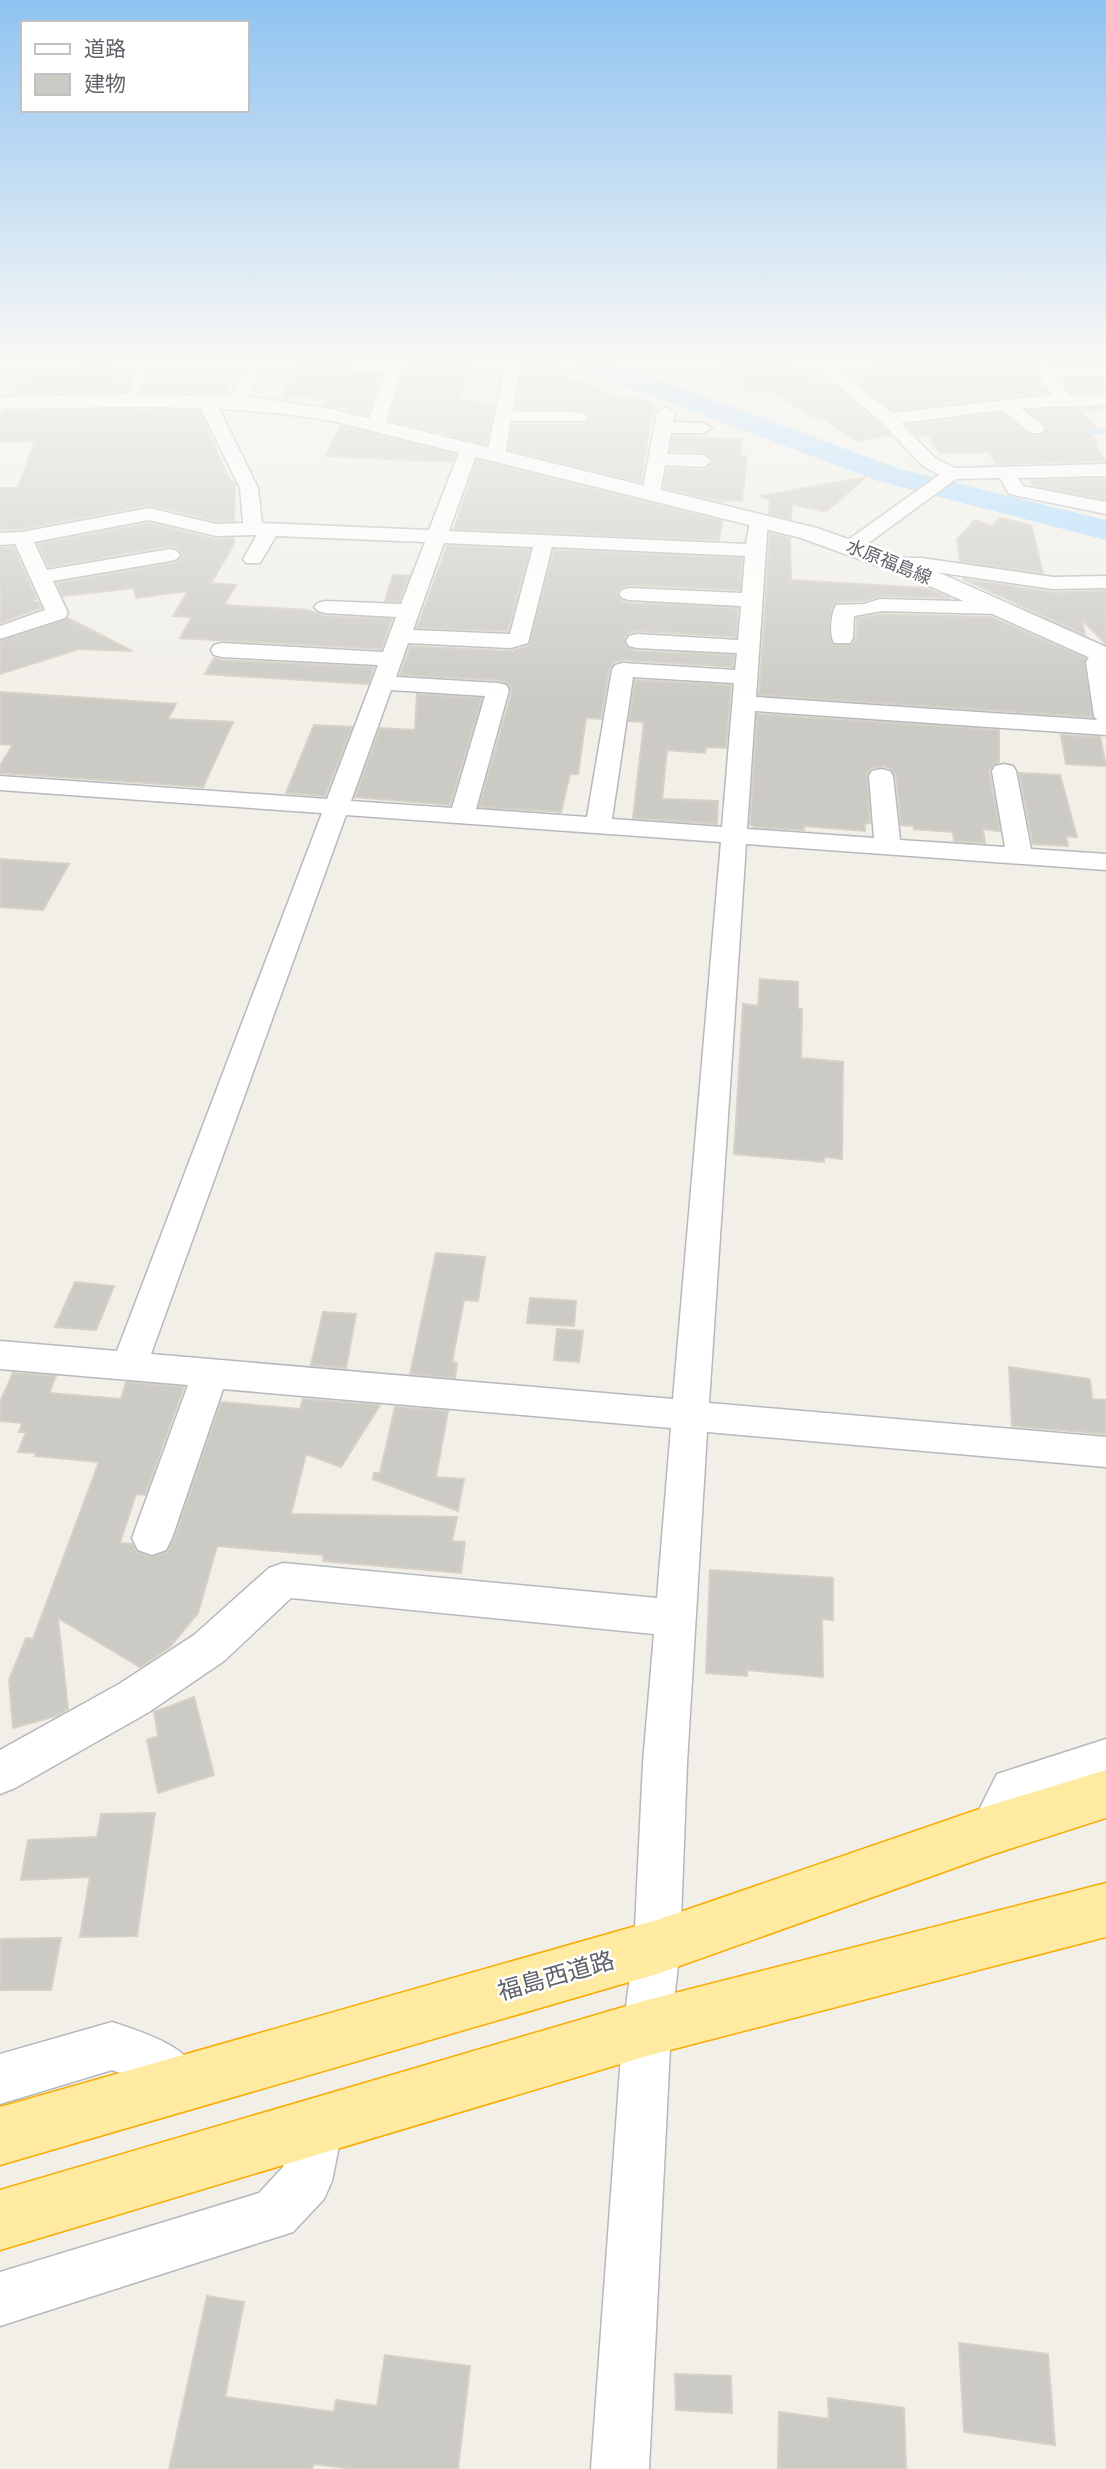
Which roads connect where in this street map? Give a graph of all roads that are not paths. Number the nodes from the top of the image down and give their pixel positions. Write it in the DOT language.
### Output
graph roads {
  1 [pos="242,473"];
  2 [pos="471,473"];
  3 [pos="572,473"];
  4 [pos="654,473"];
  5 [pos="948,473"];
  6 [pos="983,473"];
  7 [pos="1006,473"];
  8 [pos="951,475"];
  9 [pos="651,493"];
  10 [pos="1106,508"];
  11 [pos="262,529"];
  12 [pos="757,535"];
  13 [pos="438,536"];
  14 [pos="22,537"];
  15 [pos="0,539"];
  16 [pos="544,541"];
  17 [pos="852,546"];
  18 [pos="170,555"];
  19 [pos="253,559"];
  20 [pos="897,564"];
  21 [pos="42,577"];
  22 [pos="1106,582"];
  23 [pos="629,594"];
  24 [pos="751,600"];
  25 [pos="325,607"];
  26 [pos="996,608"];
  27 [pos="0,634"];
  28 [pos="842,638"];
  29 [pos="637,641"];
  30 [pos="397,647"];
  31 [pos="222,650"];
  32 [pos="1106,657"];
  33 [pos="500,665"];
  34 [pos="746,676"];
  35 [pos="492,690"];
  36 [pos="1106,716"];
  37 [pos="1106,728"];
  38 [pos="1004,771"];
  39 [pos="881,776"];
  40 [pos="0,783"];
  41 [pos="338,807"];
  42 [pos="462,816"];
  43 [pos="598,826"];
  44 [pos="734,836"];
  45 [pos="888,847"];
  46 [pos="1018,856"];
  47 [pos="1106,862"];
  48 [pos="0,1354"];
  49 [pos="128,1367"];
  50 [pos="210,1374"];
  51 [pos="690,1416"];
  52 [pos="1106,1452"];
  53 [pos="152,1538"];
  54 [pos="675,1618"];
  55 [pos="1106,1759"];
  56 [pos="0,1773"];
  57 [pos="1106,1794"];
  58 [pos="991,1830"];
  59 [pos="1104,1912"];
  60 [pos="657,1947"];
  61 [pos="647,2028"];
  62 [pos="0,2079"];
  63 [pos="181,2084"];
  64 [pos="318,2126"];
  65 [pos="0,2136"];
  66 [pos="0,2220"];
  67 [pos="0,2299"];
  68 [pos="620,2469"];
  1 -- 11 [label="street"];
  2 -- 13 [label="street"];
  3 -- 9 [label="main road, 水原福島線"];
  4 -- 9 [label="street"];
  5 -- 8 [label="street"];
  6 -- 8 [label="street"];
  7 -- 10 [label="street"];
  8 -- 17 [label="street"];
  9 -- 12 [label="main road, 水原福島線"];
  11 -- 13 [label="street"];
  11 -- 14 [label="street"];
  11 -- 19 [label="street"];
  12 -- 16 [label="street"];
  12 -- 17 [label="main road, 水原福島線"];
  12 -- 24 [label="street"];
  13 -- 16 [label="street"];
  13 -- 30 [label="street"];
  14 -- 15 [label="street"];
  14 -- 21 [label="street"];
  16 -- 30 [label="street"];
  17 -- 20 [label="main road, 水原福島線"];
  18 -- 21 [label="street"];
  20 -- 22 [label="street"];
  20 -- 26 [label="main road, 水原福島線"];
  21 -- 27 [label="street"];
  23 -- 24 [label="street"];
  24 -- 34 [label="street"];
  25 -- 30 [label="street"];
  26 -- 28 [label="street"];
  26 -- 32 [label="main road, 水原福島線"];
  29 -- 34 [label="street"];
  30 -- 31 [label="street"];
  30 -- 35 [label="street"];
  30 -- 41 [label="street"];
  32 -- 36 [label="street"];
  33 -- 35 [label="street"];
  34 -- 37 [label="street"];
  34 -- 43 [label="street"];
  34 -- 44 [label="street"];
  35 -- 42 [label="street"];
  38 -- 46 [label="street"];
  39 -- 45 [label="street"];
  40 -- 41 [label="street"];
  41 -- 42 [label="street"];
  41 -- 49 [label="street"];
  42 -- 43 [label="street"];
  43 -- 44 [label="street"];
  44 -- 45 [label="street"];
  44 -- 51 [label="street"];
  45 -- 46 [label="street"];
  46 -- 47 [label="street"];
  48 -- 49 [label="street"];
  49 -- 50 [label="street"];
  50 -- 51 [label="street"];
  50 -- 53 [label="street"];
  51 -- 52 [label="street"];
  51 -- 54 [label="street"];
  54 -- 56 [label="street"];
  54 -- 60 [label="street"];
  55 -- 58 [label="street"];
  57 -- 58 [label="highway, 福島西道路"];
  58 -- 60 [label="highway, 福島西道路"];
  59 -- 61 [label="highway"];
  60 -- 61 [label="street"];
  60 -- 63 [label="highway, 福島西道路"];
  61 -- 64 [label="highway"];
  61 -- 68 [label="street"];
  62 -- 63 [label="street"];
  63 -- 65 [label="highway, 福島西道路"];
  64 -- 66 [label="highway"];
  64 -- 67 [label="street"];
}
